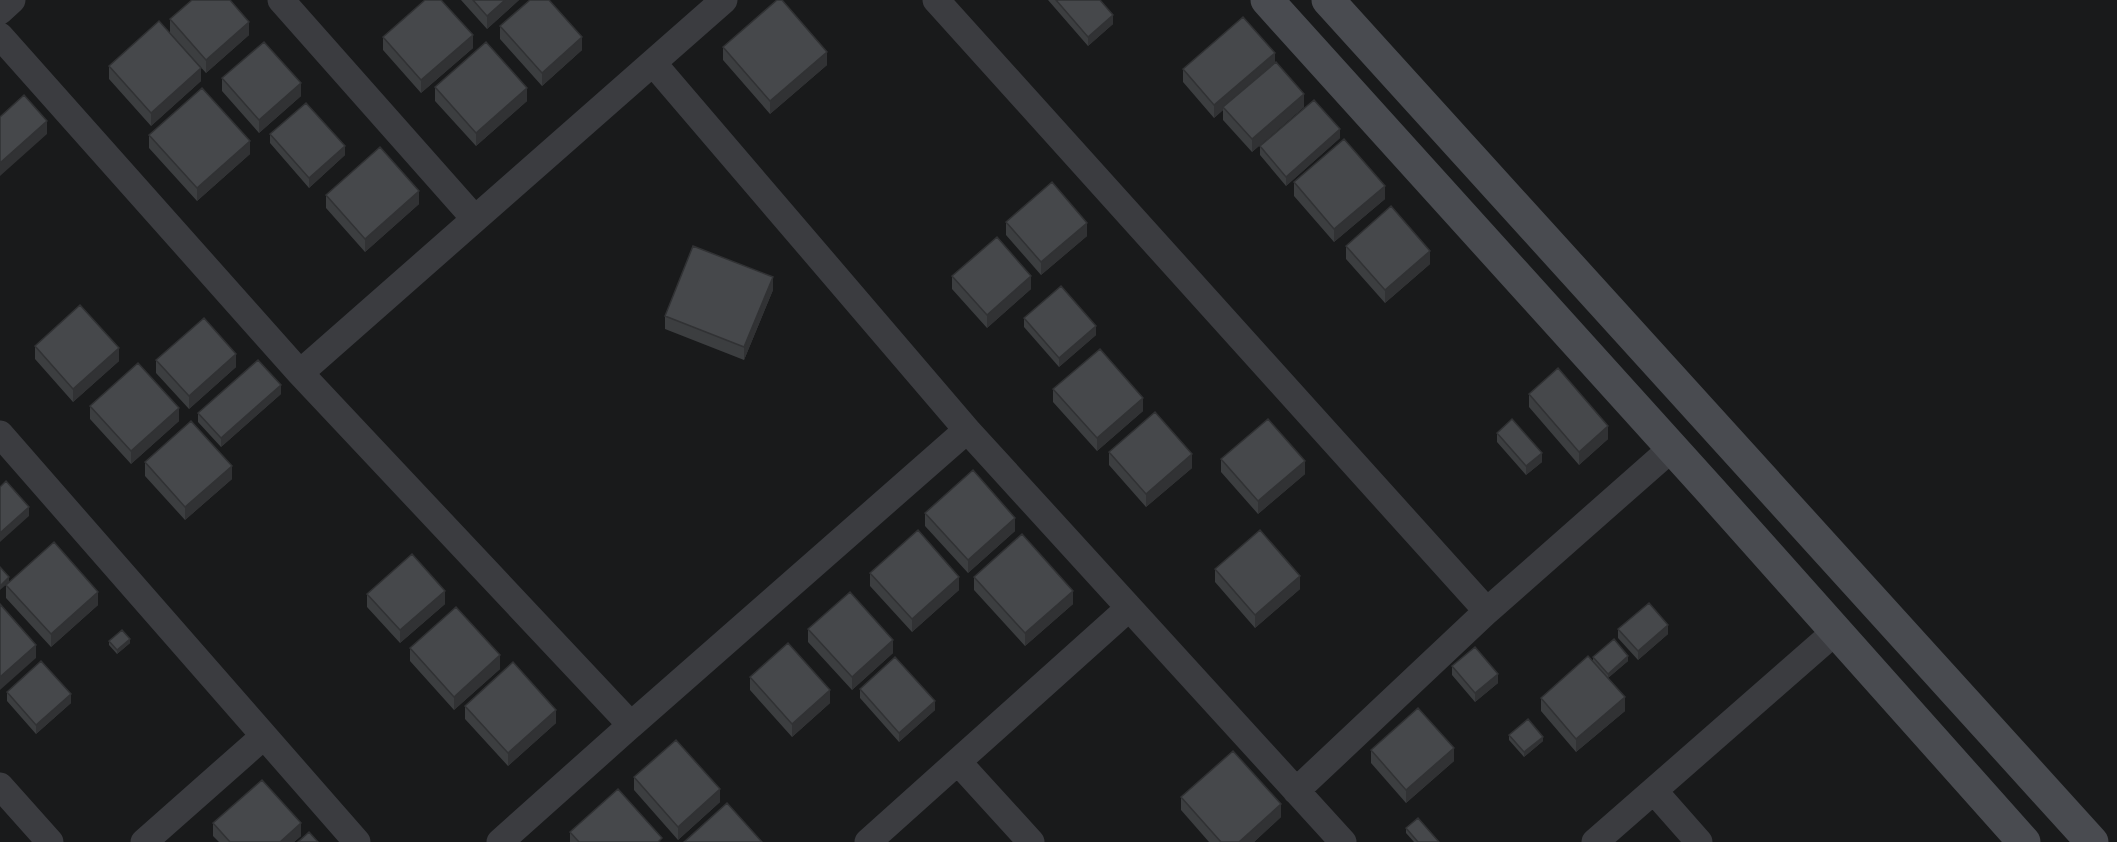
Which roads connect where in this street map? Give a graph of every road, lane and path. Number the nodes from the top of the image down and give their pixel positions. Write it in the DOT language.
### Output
graph roads {
  1 [pos="12,0"];
  2 [pos="281,0"];
  3 [pos="724,0"];
  4 [pos="936,0"];
  5 [pos="1267,0"];
  6 [pos="1328,0"];
  7 [pos="0,11"];
  8 [pos="0,36"];
  9 [pos="653,63"];
  10 [pos="475,219"];
  11 [pos="300,373"];
  12 [pos="967,430"];
  13 [pos="0,434"];
  14 [pos="1672,448"];
  15 [pos="1129,608"];
  16 [pos="1487,611"];
  17 [pos="1836,631"];
  18 [pos="631,725"];
  19 [pos="264,736"];
  20 [pos="958,762"];
  21 [pos="0,786"];
  22 [pos="1654,790"];
  23 [pos="1296,791"];
  24 [pos="50,842"];
  25 [pos="144,842"];
  26 [pos="357,842"];
  27 [pos="500,842"];
  28 [pos="868,842"];
  29 [pos="1031,842"];
  30 [pos="1343,842"];
  31 [pos="1595,842"];
  32 [pos="1698,842"];
  33 [pos="2025,842"];
  34 [pos="2092,842"];
  1 -- 7 [label="street"];
  2 -- 10 [label="street"];
  3 -- 9 [label="street"];
  4 -- 16 [label="street"];
  5 -- 14 [label="street"];
  6 -- 34 [label="street"];
  8 -- 11 [label="street"];
  9 -- 10 [label="street"];
  9 -- 12 [label="street"];
  10 -- 11 [label="street"];
  11 -- 18 [label="street"];
  12 -- 15 [label="street"];
  12 -- 18 [label="street"];
  13 -- 19 [label="street"];
  14 -- 16 [label="street"];
  14 -- 17 [label="street"];
  15 -- 20 [label="street"];
  15 -- 23 [label="street"];
  16 -- 23 [label="street"];
  17 -- 22 [label="street"];
  17 -- 33 [label="street"];
  18 -- 27 [label="street"];
  19 -- 25 [label="street"];
  19 -- 26 [label="street"];
  20 -- 28 [label="street"];
  20 -- 29 [label="street"];
  21 -- 24 [label="street"];
  22 -- 31 [label="street"];
  22 -- 32 [label="street"];
  23 -- 30 [label="street"];
}
